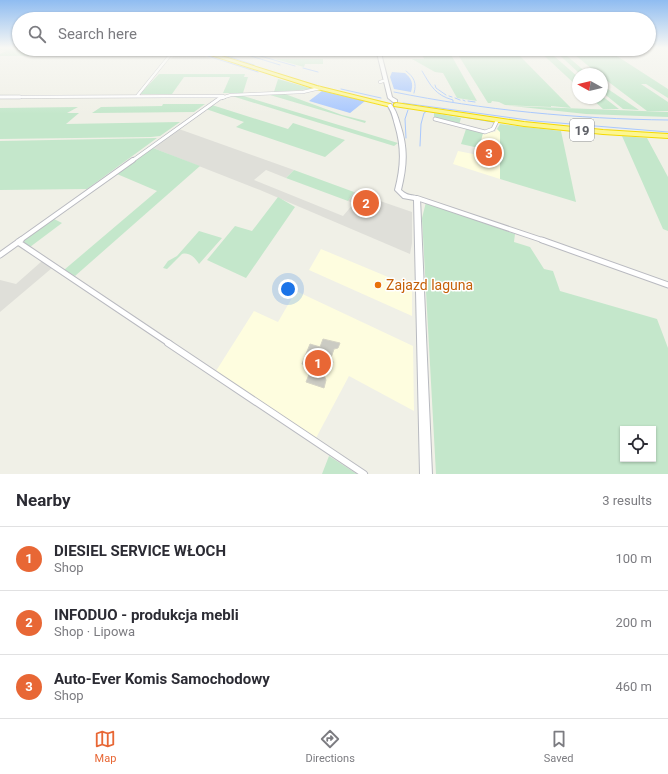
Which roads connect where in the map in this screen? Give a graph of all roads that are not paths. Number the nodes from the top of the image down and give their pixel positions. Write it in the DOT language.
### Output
graph roads {
  1 [pos="158,70"];
  2 [pos="262,70"];
  3 [pos="383,70"];
  4 [pos="320,88"];
  5 [pos="137,96"];
  6 [pos="224,96"];
  7 [pos="0,97"];
  8 [pos="392,103"];
  9 [pos="435,119"];
  10 [pos="497,121"];
  11 [pos="668,136"];
  12 [pos="416,198"];
  13 [pos="18,242"];
  14 [pos="0,255"];
  15 [pos="668,285"];
  16 [pos="364,474"];
  17 [pos="426,474"];
  1 -- 5 [label="street"];
  2 -- 4 [label="highway, 19"];
  3 -- 8 [label="main road"];
  4 -- 6 [label="street"];
  4 -- 8 [label="highway, 19"];
  5 -- 6 [label="street"];
  5 -- 7 [label="street"];
  6 -- 13 [label="street"];
  8 -- 10 [label="highway, 19"];
  8 -- 12 [label="main road"];
  9 -- 10 [label="street"];
  10 -- 11 [label="highway, 19"];
  12 -- 15 [label="street"];
  12 -- 17 [label="main road"];
  13 -- 14 [label="street"];
  13 -- 16 [label="street"];
}
